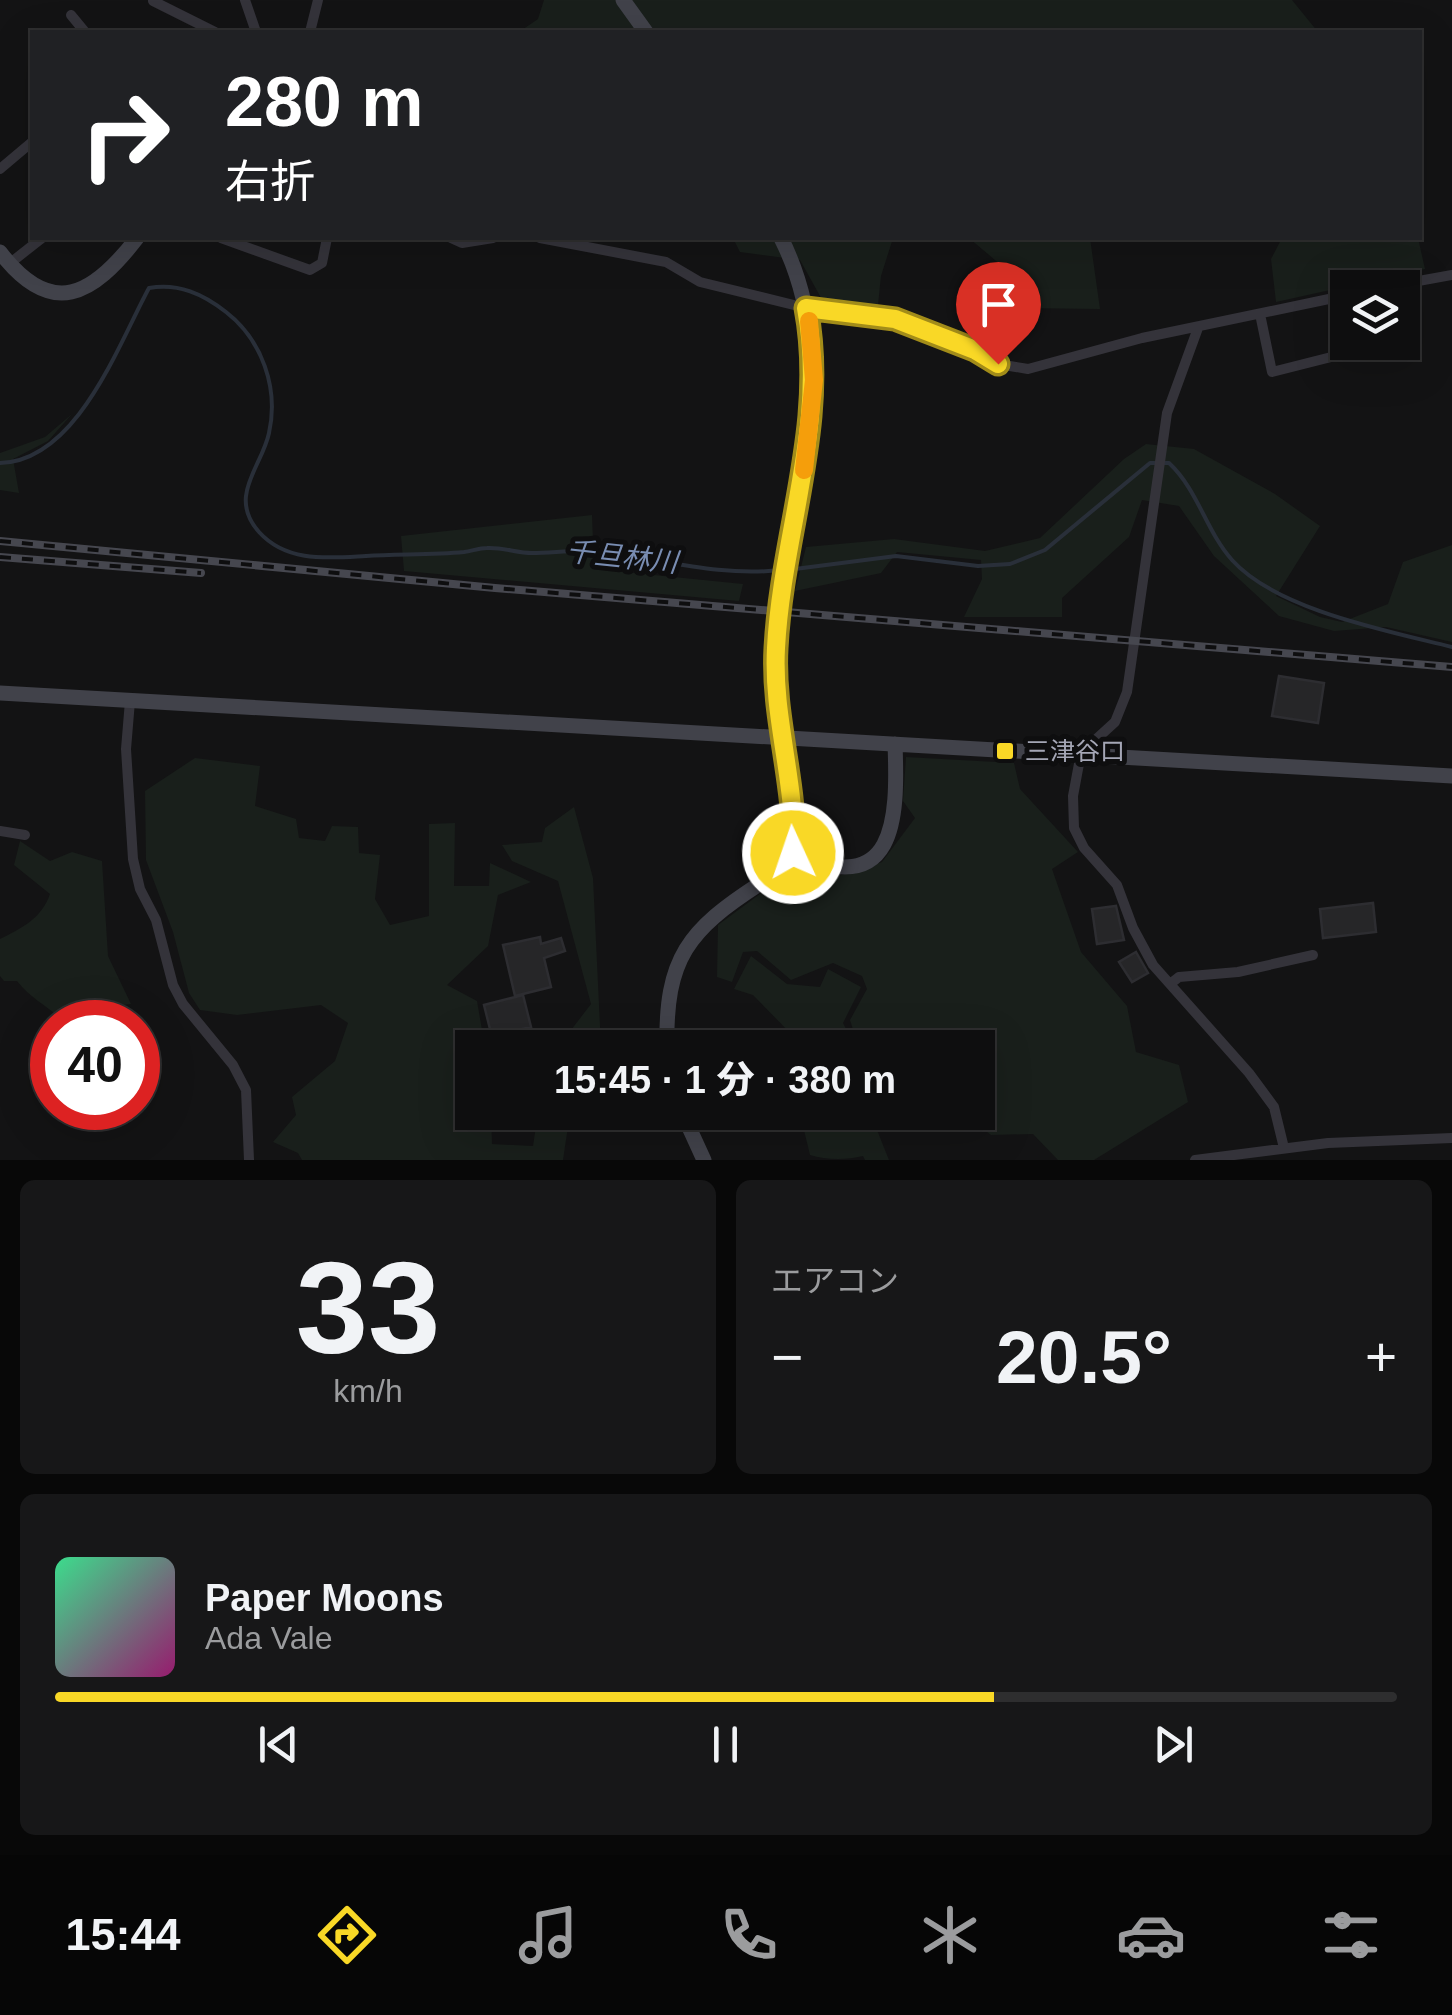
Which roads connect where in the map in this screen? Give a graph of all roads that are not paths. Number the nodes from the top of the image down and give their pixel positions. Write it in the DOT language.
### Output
graph roads {
  1 [pos="245,0"];
  2 [pos="318,0"];
  3 [pos="623,0"];
  4 [pos="152,1"];
  5 [pos="71,15"];
  6 [pos="83,30"];
  7 [pos="211,30"];
  8 [pos="255,30"];
  9 [pos="310,30"];
  10 [pos="645,30"];
  11 [pos="30,144"];
  12 [pos="0,169"];
  13 [pos="38,240"];
  14 [pos="135,240"];
  15 [pos="227,240"];
  16 [pos="327,240"];
  17 [pos="455,240"];
  18 [pos="481,240"];
  19 [pos="550,240"];
  20 [pos="782,240"];
  21 [pos="4,258"];
  22 [pos="1452,275"];
  23 [pos="1420,281"];
  24 [pos="1330,299"];
  25 [pos="806,308"];
  26 [pos="1260,314"];
  27 [pos="1198,328"];
  28 [pos="1330,358"];
  29 [pos="0,693"];
  30 [pos="130,702"];
  31 [pos="896,744"];
  32 [pos="1081,753"];
  33 [pos="1452,776"];
  34 [pos="0,831"];
  35 [pos="25,835"];
  36 [pos="793,853"];
  37 [pos="1313,955"];
  38 [pos="1170,984"];
  39 [pos="668,1030"];
  40 [pos="690,1130"];
  41 [pos="1452,1138"];
  42 [pos="1284,1148"];
  43 [pos="249,1160"];
  44 [pos="704,1160"];
  45 [pos="1195,1160"];
  1 -- 8 [label="street"];
  2 -- 9 [label="street"];
  3 -- 10 [label="street"];
  4 -- 7 [label="street"];
  5 -- 6 [label="street"];
  11 -- 12 [label="street"];
  13 -- 21 [label="street"];
  14 -- 21 [label="street"];
  15 -- 16 [label="street"];
  17 -- 18 [label="street"];
  19 -- 25 [label="street"];
  20 -- 25 [label="street"];
  22 -- 23 [label="street"];
  24 -- 26 [label="street"];
  25 -- 27 [label="street"];
  25 -- 36 [label="street, bridge"];
  26 -- 27 [label="street"];
  26 -- 28 [label="street"];
  27 -- 32 [label="street"];
  29 -- 30 [label="street"];
  30 -- 31 [label="street"];
  30 -- 43 [label="street"];
  31 -- 32 [label="street"];
  31 -- 36 [label="street"];
  32 -- 33 [label="street"];
  32 -- 38 [label="street"];
  34 -- 35 [label="street"];
  36 -- 39 [label="street"];
  37 -- 38 [label="street"];
  38 -- 42 [label="street"];
  40 -- 44 [label="street"];
  41 -- 42 [label="street"];
  42 -- 45 [label="street"];
}
